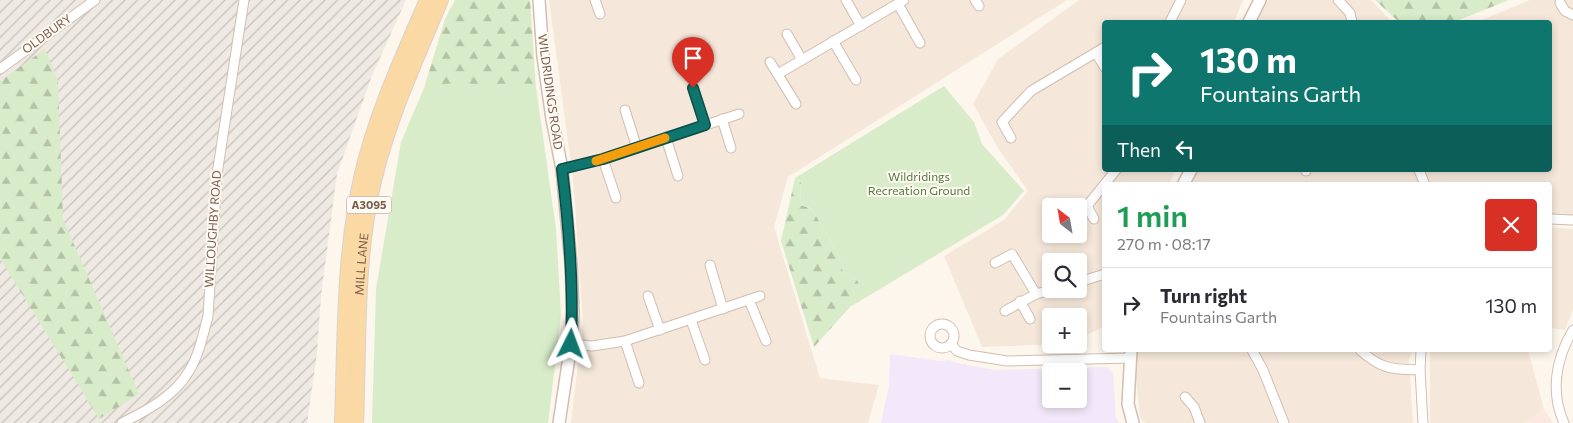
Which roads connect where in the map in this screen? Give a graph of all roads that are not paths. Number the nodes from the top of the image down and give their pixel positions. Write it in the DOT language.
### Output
graph roads {
  1 [pos="95,0"];
  2 [pos="244,0"];
  3 [pos="427,0"];
  4 [pos="441,0"];
  5 [pos="539,0"];
  6 [pos="595,0"];
  7 [pos="846,0"];
  8 [pos="1182,0"];
  9 [pos="1260,0"];
  10 [pos="1338,0"];
  11 [pos="901,2"];
  12 [pos="1560,3"];
  13 [pos="600,14"];
  14 [pos="1573,15"];
  15 [pos="1173,20"];
  16 [pos="1250,20"];
  17 [pos="1352,20"];
  18 [pos="861,26"];
  19 [pos="787,34"];
  20 [pos="833,41"];
  21 [pos="920,43"];
  22 [pos="1102,49"];
  23 [pos="1096,53"];
  24 [pos="802,60"];
  25 [pos="770,62"];
  26 [pos="1102,63"];
  27 [pos="0,69"];
  28 [pos="778,74"];
  29 [pos="856,80"];
  30 [pos="693,88"];
  31 [pos="796,104"];
  32 [pos="625,110"];
  33 [pos="739,114"];
  34 [pos="722,119"];
  35 [pos="705,125"];
  36 [pos="666,138"];
  37 [pos="1011,138"];
  38 [pos="637,148"];
  39 [pos="731,148"];
  40 [pos="603,159"];
  41 [pos="562,169"];
  42 [pos="1114,172"];
  43 [pos="678,176"];
  44 [pos="1106,182"];
  45 [pos="1102,187"];
  46 [pos="616,198"];
  47 [pos="1094,219"];
  48 [pos="1552,219"];
  49 [pos="1573,220"];
  50 [pos="994,264"];
  51 [pos="710,266"];
  52 [pos="1102,275"];
  53 [pos="1087,280"];
  54 [pos="1042,292"];
  55 [pos="1036,294"];
  56 [pos="648,296"];
  57 [pos="760,296"];
  58 [pos="749,300"];
  59 [pos="1020,301"];
  60 [pos="724,309"];
  61 [pos="1005,311"];
  62 [pos="1030,318"];
  63 [pos="691,320"];
  64 [pos="660,330"];
  65 [pos="1573,330"];
  66 [pos="766,341"];
  67 [pos="625,342"];
  68 [pos="571,344"];
  69 [pos="951,344"];
  70 [pos="1362,352"];
  71 [pos="1421,352"];
  72 [pos="1254,353"];
  73 [pos="1130,354"];
  74 [pos="705,360"];
  75 [pos="1420,370"];
  76 [pos="639,383"];
  77 [pos="1185,397"];
  78 [pos="342,422"];
  79 [pos="122,423"];
  80 [pos="356,423"];
  81 [pos="559,423"];
  82 [pos="1134,423"];
  83 [pos="1200,423"];
  84 [pos="1284,423"];
  85 [pos="1423,423"];
  86 [pos="1564,423"];
  1 -- 27 [label="street, OLDBURY"];
  2 -- 79 [label="street, WILLOUGHBY ROAD"];
  3 -- 78 [label="main road, MILL LANE / A3095"];
  4 -- 80 [label="main road, MILL LANE / A3095"];
  5 -- 41 [label="street, WILDRIDINGS ROAD"];
  6 -- 13 [label="street"];
  7 -- 18 [label="street"];
  8 -- 15 [label="street"];
  9 -- 16 [label="street"];
  10 -- 17 [label="street"];
  11 -- 18 [label="street"];
  11 -- 21 [label="street"];
  12 -- 14 [label="street"];
  18 -- 20 [label="street"];
  19 -- 24 [label="street"];
  20 -- 24 [label="street"];
  20 -- 29 [label="street"];
  22 -- 23 [label="street"];
  23 -- 26 [label="street"];
  23 -- 37 [label="street"];
  24 -- 28 [label="street"];
  25 -- 28 [label="street"];
  28 -- 31 [label="street"];
  30 -- 35 [label="street"];
  32 -- 38 [label="street"];
  33 -- 34 [label="street"];
  34 -- 35 [label="street"];
  34 -- 39 [label="street"];
  35 -- 36 [label="street"];
  36 -- 38 [label="street"];
  36 -- 43 [label="street"];
  38 -- 40 [label="street"];
  40 -- 41 [label="street"];
  40 -- 46 [label="street"];
  41 -- 68 [label="street, WILDRIDINGS ROAD"];
  42 -- 44 [label="street"];
  45 -- 47 [label="street"];
  48 -- 49 [label="street"];
  50 -- 55 [label="street"];
  51 -- 60 [label="street"];
  52 -- 53 [label="street"];
  54 -- 55 [label="street"];
  55 -- 59 [label="street"];
  56 -- 64 [label="street"];
  57 -- 58 [label="street"];
  58 -- 60 [label="street"];
  58 -- 66 [label="street"];
  59 -- 61 [label="street"];
  59 -- 62 [label="street"];
  60 -- 63 [label="street"];
  63 -- 64 [label="street"];
  63 -- 74 [label="street"];
  64 -- 67 [label="street"];
  65 -- 86 [label="street"];
  67 -- 68 [label="street"];
  67 -- 76 [label="street"];
  68 -- 81 [label="street, WILDRIDINGS ROAD"];
  69 -- 73 [label="street"];
  70 -- 75 [label="street"];
  71 -- 75 [label="street"];
  72 -- 84 [label="street"];
  73 -- 82 [label="street"];
  75 -- 85 [label="street"];
  77 -- 83 [label="street"];
}
